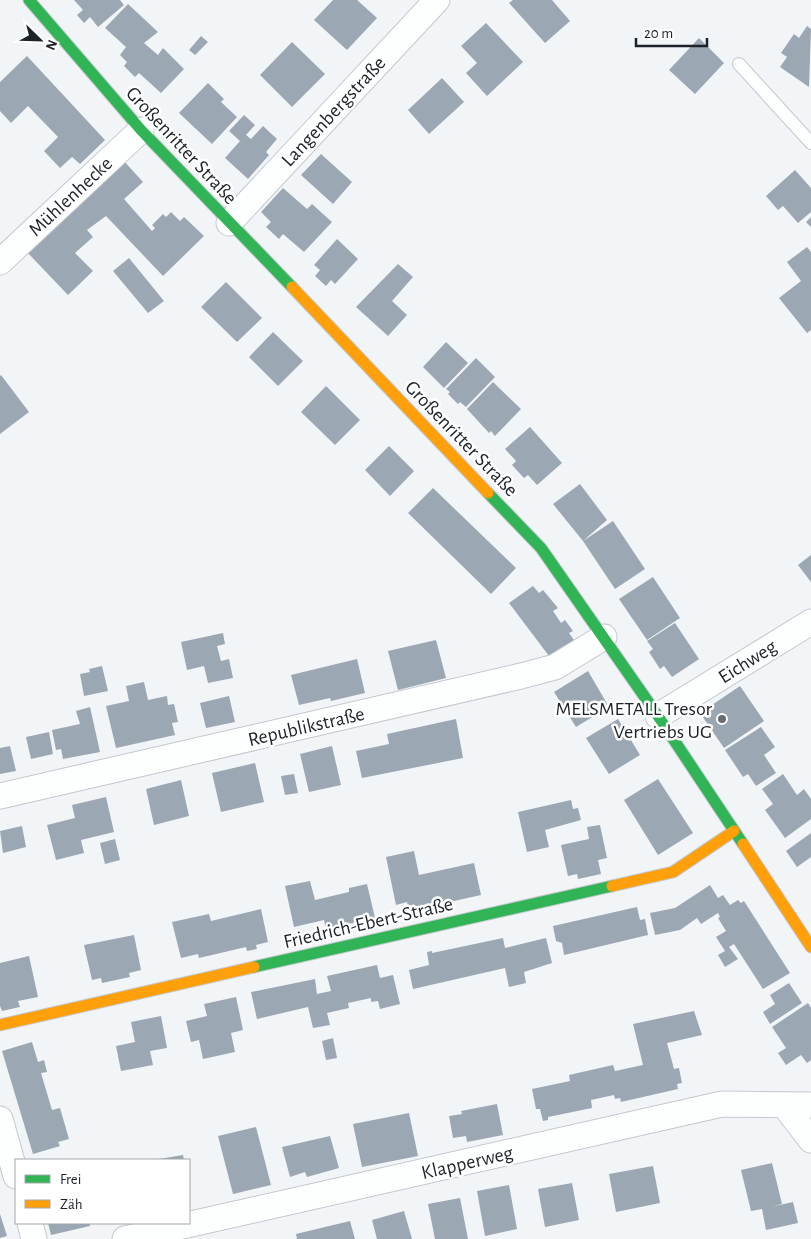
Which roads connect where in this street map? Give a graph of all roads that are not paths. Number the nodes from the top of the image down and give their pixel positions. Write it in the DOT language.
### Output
graph roads {
  1 [pos="29,0"];
  2 [pos="437,0"];
  3 [pos="739,64"];
  4 [pos="141,130"];
  5 [pos="811,142"];
  6 [pos="229,223"];
  7 [pos="0,262"];
  8 [pos="811,622"];
  9 [pos="604,637"];
  10 [pos="658,716"];
  11 [pos="0,796"];
  12 [pos="734,831"];
  13 [pos="811,947"];
  14 [pos="0,1025"];
  15 [pos="784,1105"];
  16 [pos="811,1105"];
  17 [pos="0,1119"];
  18 [pos="811,1140"];
  19 [pos="15,1172"];
  20 [pos="30,1224"];
  21 [pos="34,1239"];
  22 [pos="125,1239"];
  1 -- 4 [label="main road, Großenritter Straße"];
  2 -- 6 [label="street, Langenbergstraße"];
  3 -- 5 [label="lane"];
  4 -- 6 [label="main road, Großenritter Straße"];
  4 -- 7 [label="street, Mühlenhecke"];
  6 -- 9 [label="main road, Großenritter Straße"];
  8 -- 10 [label="street, Eichweg"];
  9 -- 10 [label="main road, Großenritter Straße"];
  9 -- 11 [label="street, Republikstraße"];
  10 -- 12 [label="main road, Großenritter Straße"];
  12 -- 13 [label="main road, Großenritter Straße"];
  12 -- 14 [label="main road, Friedrich-Ebert-Straße"];
  15 -- 16 [label="street, Klapperweg"];
  15 -- 18 [label="street"];
  15 -- 22 [label="street, Klapperweg"];
  17 -- 19 [label="street"];
  20 -- 21 [label="street"];
}
